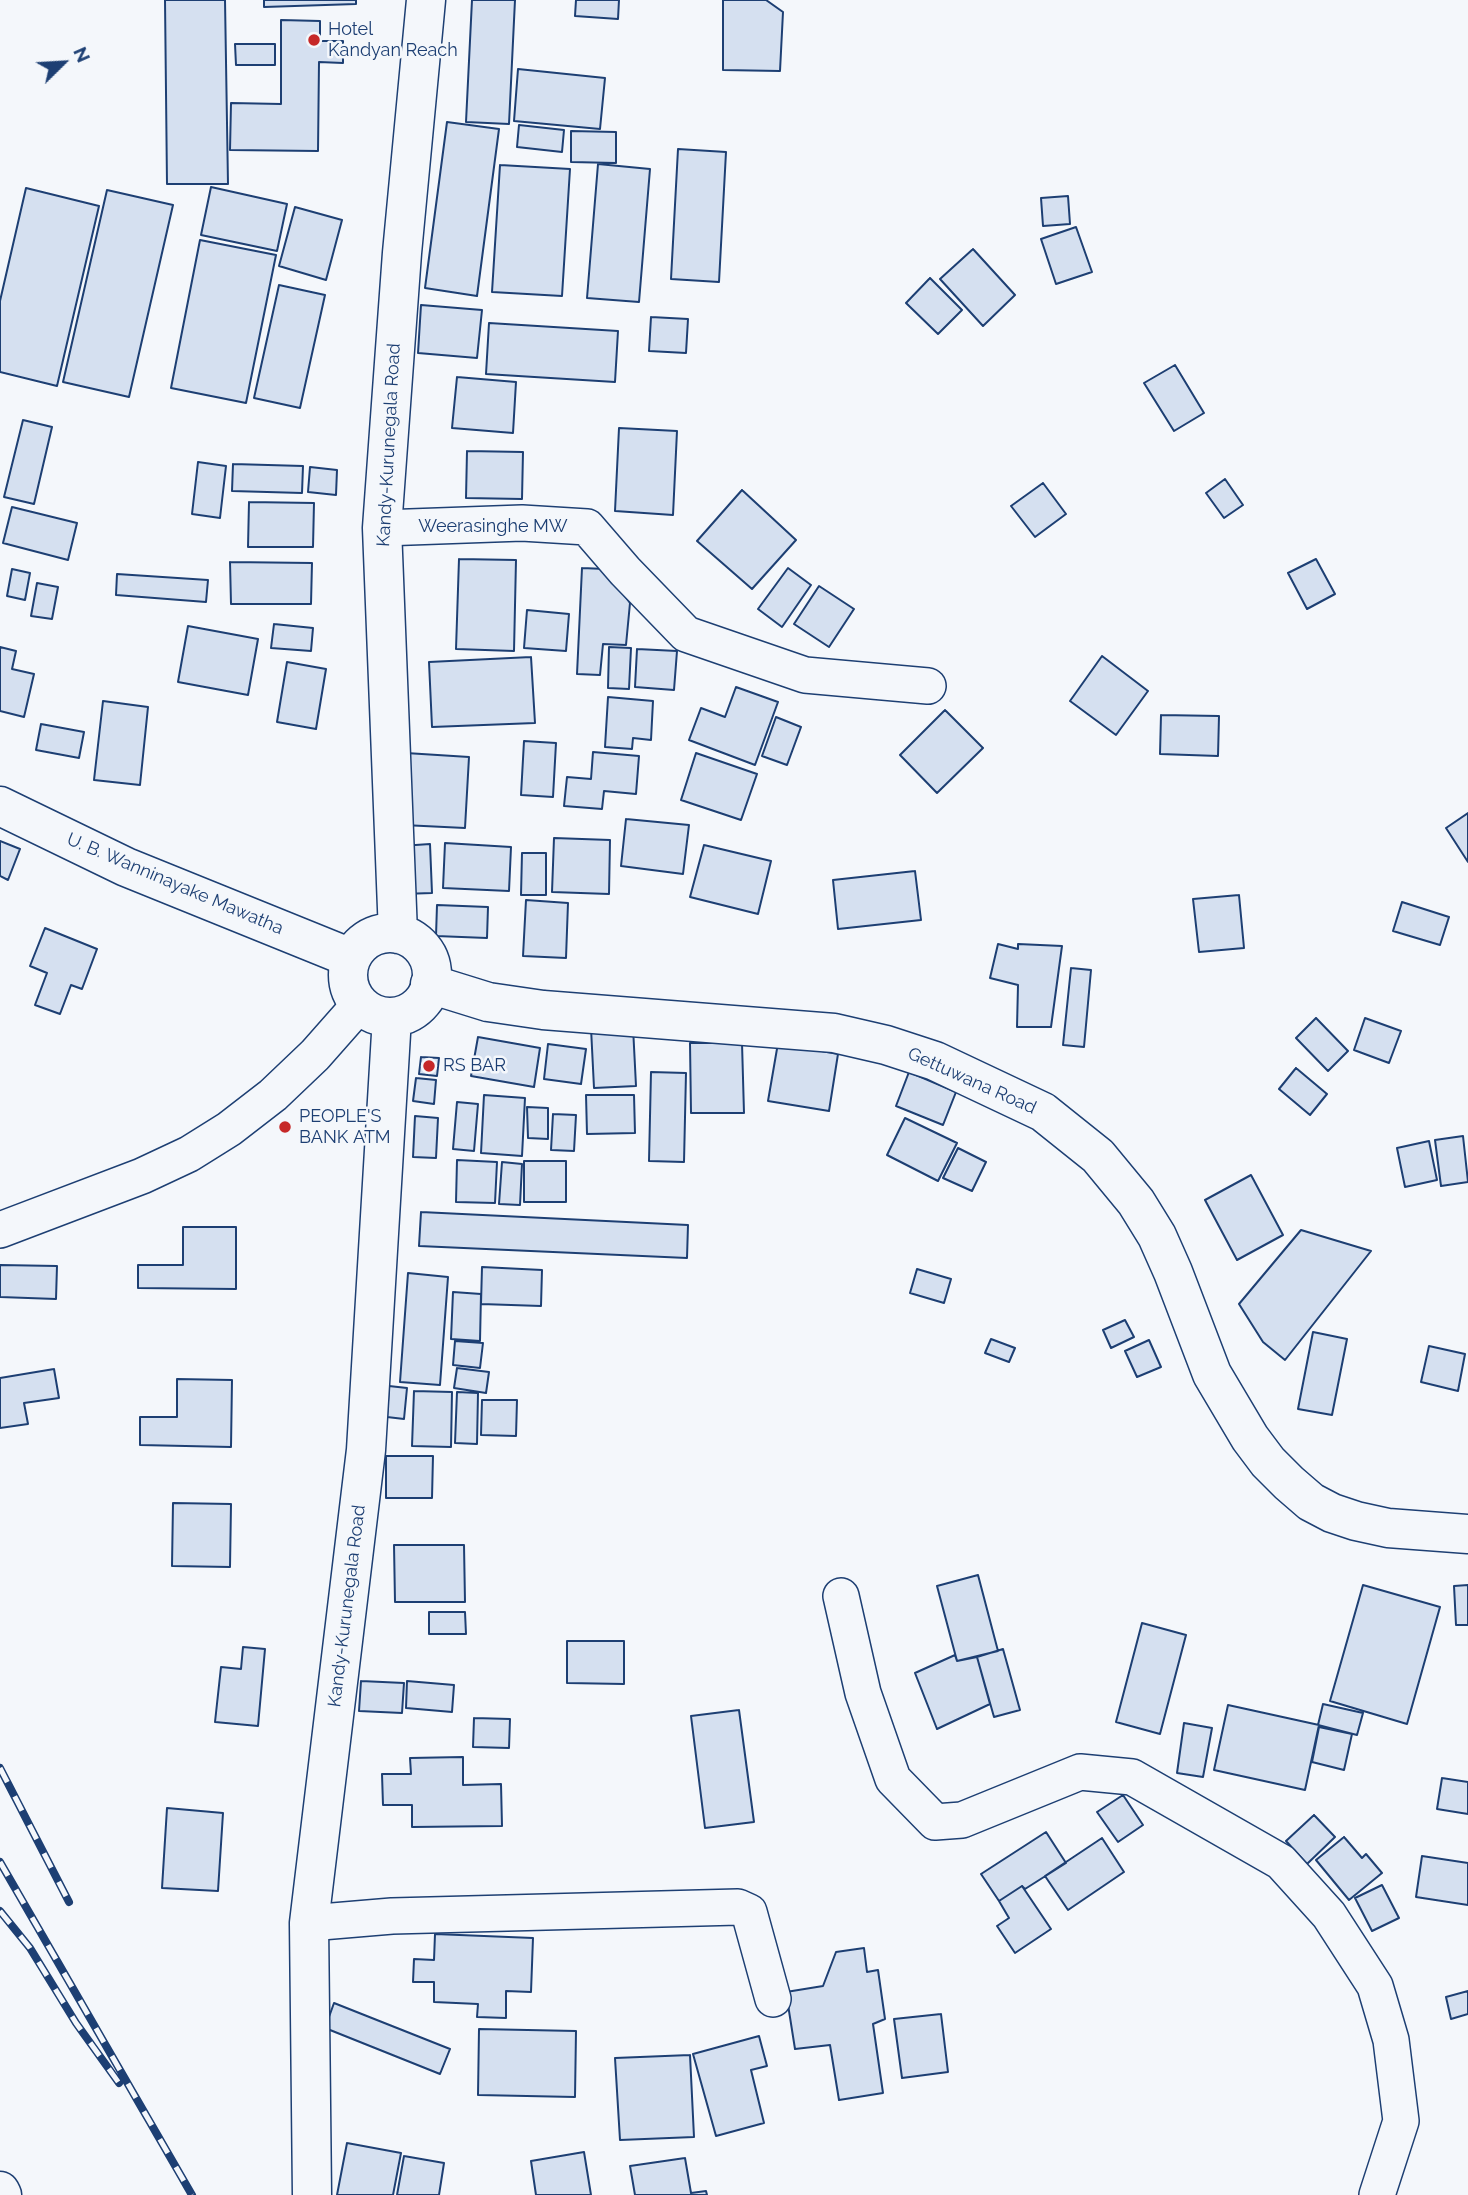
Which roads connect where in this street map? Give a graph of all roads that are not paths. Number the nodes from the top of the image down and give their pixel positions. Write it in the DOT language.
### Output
graph roads {
  1 [pos="426,0"];
  2 [pos="382,528"];
  3 [pos="928,686"];
  4 [pos="0,806"];
  5 [pos="398,934"];
  6 [pos="351,958"];
  7 [pos="430,984"];
  8 [pos="376,1010"];
  9 [pos="0,1230"];
  10 [pos="1468,1534"];
  11 [pos="841,1596"];
  12 [pos="309,1923"];
  13 [pos="773,1999"];
  14 [pos="312,2195"];
  15 [pos="1377,2195"];
  1 -- 2 [label="main road, Kandy-Kurunegala Road"];
  2 -- 3 [label="street, Weerasinghe MW"];
  2 -- 5 [label="main road, Kandy-Kurunegala Road"];
  4 -- 6 [label="main road, U. B. Wanninayake Mawatha"];
  5 -- 6 [label="main road"];
  5 -- 7 [label="main road"];
  6 -- 8 [label="main road"];
  7 -- 8 [label="main road"];
  7 -- 10 [label="main road, Gettuwana Road"];
  8 -- 9 [label="street"];
  8 -- 12 [label="main road, Kandy-Kurunegala Road"];
  11 -- 15 [label="street"];
  12 -- 13 [label="street"];
  12 -- 14 [label="main road, Kandy-Kurunegala Road"];
}
